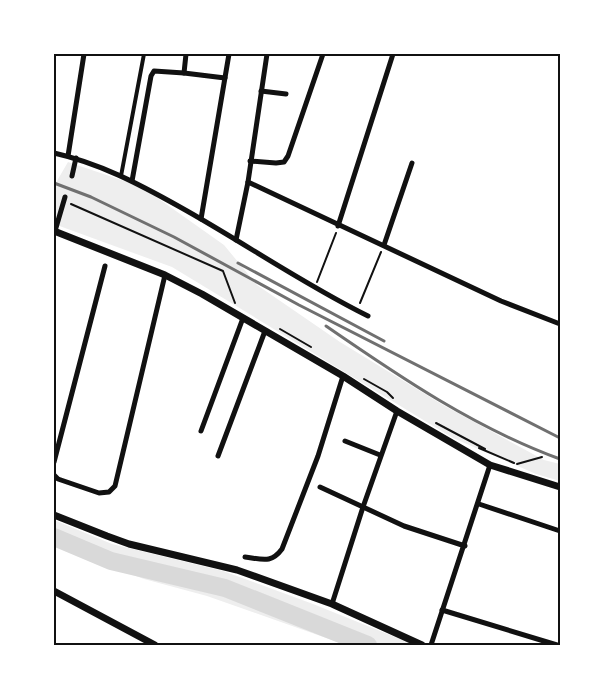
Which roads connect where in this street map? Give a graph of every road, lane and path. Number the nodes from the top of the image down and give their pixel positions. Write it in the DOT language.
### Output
graph roads {
  1 [pos="84,54"];
  2 [pos="144,54"];
  3 [pos="186,54"];
  4 [pos="229,54"];
  5 [pos="267,54"];
  6 [pos="323,54"];
  7 [pos="393,54"];
  8 [pos="184,73"];
  9 [pos="226,78"];
  10 [pos="261,91"];
  11 [pos="286,94"];
  12 [pos="54,153"];
  13 [pos="68,156"];
  14 [pos="76,158"];
  15 [pos="250,160"];
  16 [pos="412,163"];
  17 [pos="72,176"];
  18 [pos="121,176"];
  19 [pos="132,180"];
  20 [pos="248,182"];
  21 [pos="66,197"];
  22 [pos="69,203"];
  23 [pos="201,219"];
  24 [pos="338,226"];
  25 [pos="54,231"];
  26 [pos="236,240"];
  27 [pos="384,245"];
  28 [pos="105,266"];
  29 [pos="165,275"];
  30 [pos="315,289"];
  31 [pos="236,304"];
  32 [pos="357,310"];
  33 [pos="368,316"];
  34 [pos="243,318"];
  35 [pos="560,324"];
  36 [pos="275,326"];
  37 [pos="265,331"];
  38 [pos="313,348"];
  39 [pos="342,376"];
  40 [pos="359,376"];
  41 [pos="400,402"];
  42 [pos="397,411"];
  43 [pos="433,421"];
  44 [pos="201,431"];
  45 [pos="345,441"];
  46 [pos="380,455"];
  47 [pos="218,456"];
  48 [pos="496,456"];
  49 [pos="542,457"];
  50 [pos="54,462"];
  51 [pos="517,464"];
  52 [pos="490,465"];
  53 [pos="54,475"];
  54 [pos="320,487"];
  55 [pos="560,487"];
  56 [pos="479,504"];
  57 [pos="362,507"];
  58 [pos="54,515"];
  59 [pos="560,531"];
  60 [pos="465,546"];
  61 [pos="245,557"];
  62 [pos="54,591"];
  63 [pos="332,604"];
  64 [pos="442,610"];
  65 [pos="155,645"];
  66 [pos="422,645"];
  67 [pos="431,645"];
  68 [pos="557,645"];
  1 -- 13 [label="street"];
  2 -- 18 [label="street"];
  3 -- 8 [label="street"];
  4 -- 9 [label="street"];
  5 -- 10 [label="street"];
  6 -- 15 [label="street"];
  7 -- 24 [label="street"];
  8 -- 9 [label="street"];
  8 -- 19 [label="street"];
  9 -- 23 [label="street"];
  10 -- 11 [label="street"];
  10 -- 15 [label="street"];
  12 -- 13 [label="street"];
  13 -- 14 [label="street"];
  14 -- 17 [label="street"];
  14 -- 18 [label="street"];
  15 -- 20 [label="street"];
  16 -- 27 [label="street"];
  18 -- 19 [label="street"];
  19 -- 23 [label="street"];
  20 -- 24 [label="street"];
  20 -- 26 [label="street"];
  21 -- 25 [label="street"];
  22 -- 31 [label="path"];
  23 -- 26 [label="street"];
  24 -- 27 [label="street"];
  24 -- 30 [label="path"];
  25 -- 29 [label="street"];
  26 -- 30 [label="street"];
  27 -- 32 [label="path"];
  27 -- 35 [label="street"];
  28 -- 50 [label="street"];
  29 -- 34 [label="street"];
  29 -- 53 [label="street"];
  30 -- 32 [label="street"];
  32 -- 33 [label="street"];
  34 -- 37 [label="street"];
  34 -- 44 [label="street"];
  36 -- 38 [label="path"];
  37 -- 39 [label="street"];
  37 -- 47 [label="street"];
  39 -- 42 [label="street"];
  39 -- 61 [label="street"];
  40 -- 41 [label="path"];
  42 -- 46 [label="street"];
  42 -- 52 [label="street"];
  43 -- 48 [label="path"];
  45 -- 46 [label="street"];
  46 -- 57 [label="street"];
  49 -- 51 [label="path"];
  52 -- 55 [label="street"];
  52 -- 56 [label="street"];
  54 -- 57 [label="street"];
  56 -- 59 [label="street"];
  56 -- 60 [label="street"];
  57 -- 60 [label="street"];
  57 -- 63 [label="street"];
  58 -- 63 [label="street"];
  60 -- 64 [label="street"];
  62 -- 65 [label="street"];
  63 -- 66 [label="street"];
  64 -- 67 [label="street"];
  64 -- 68 [label="street"];
}
